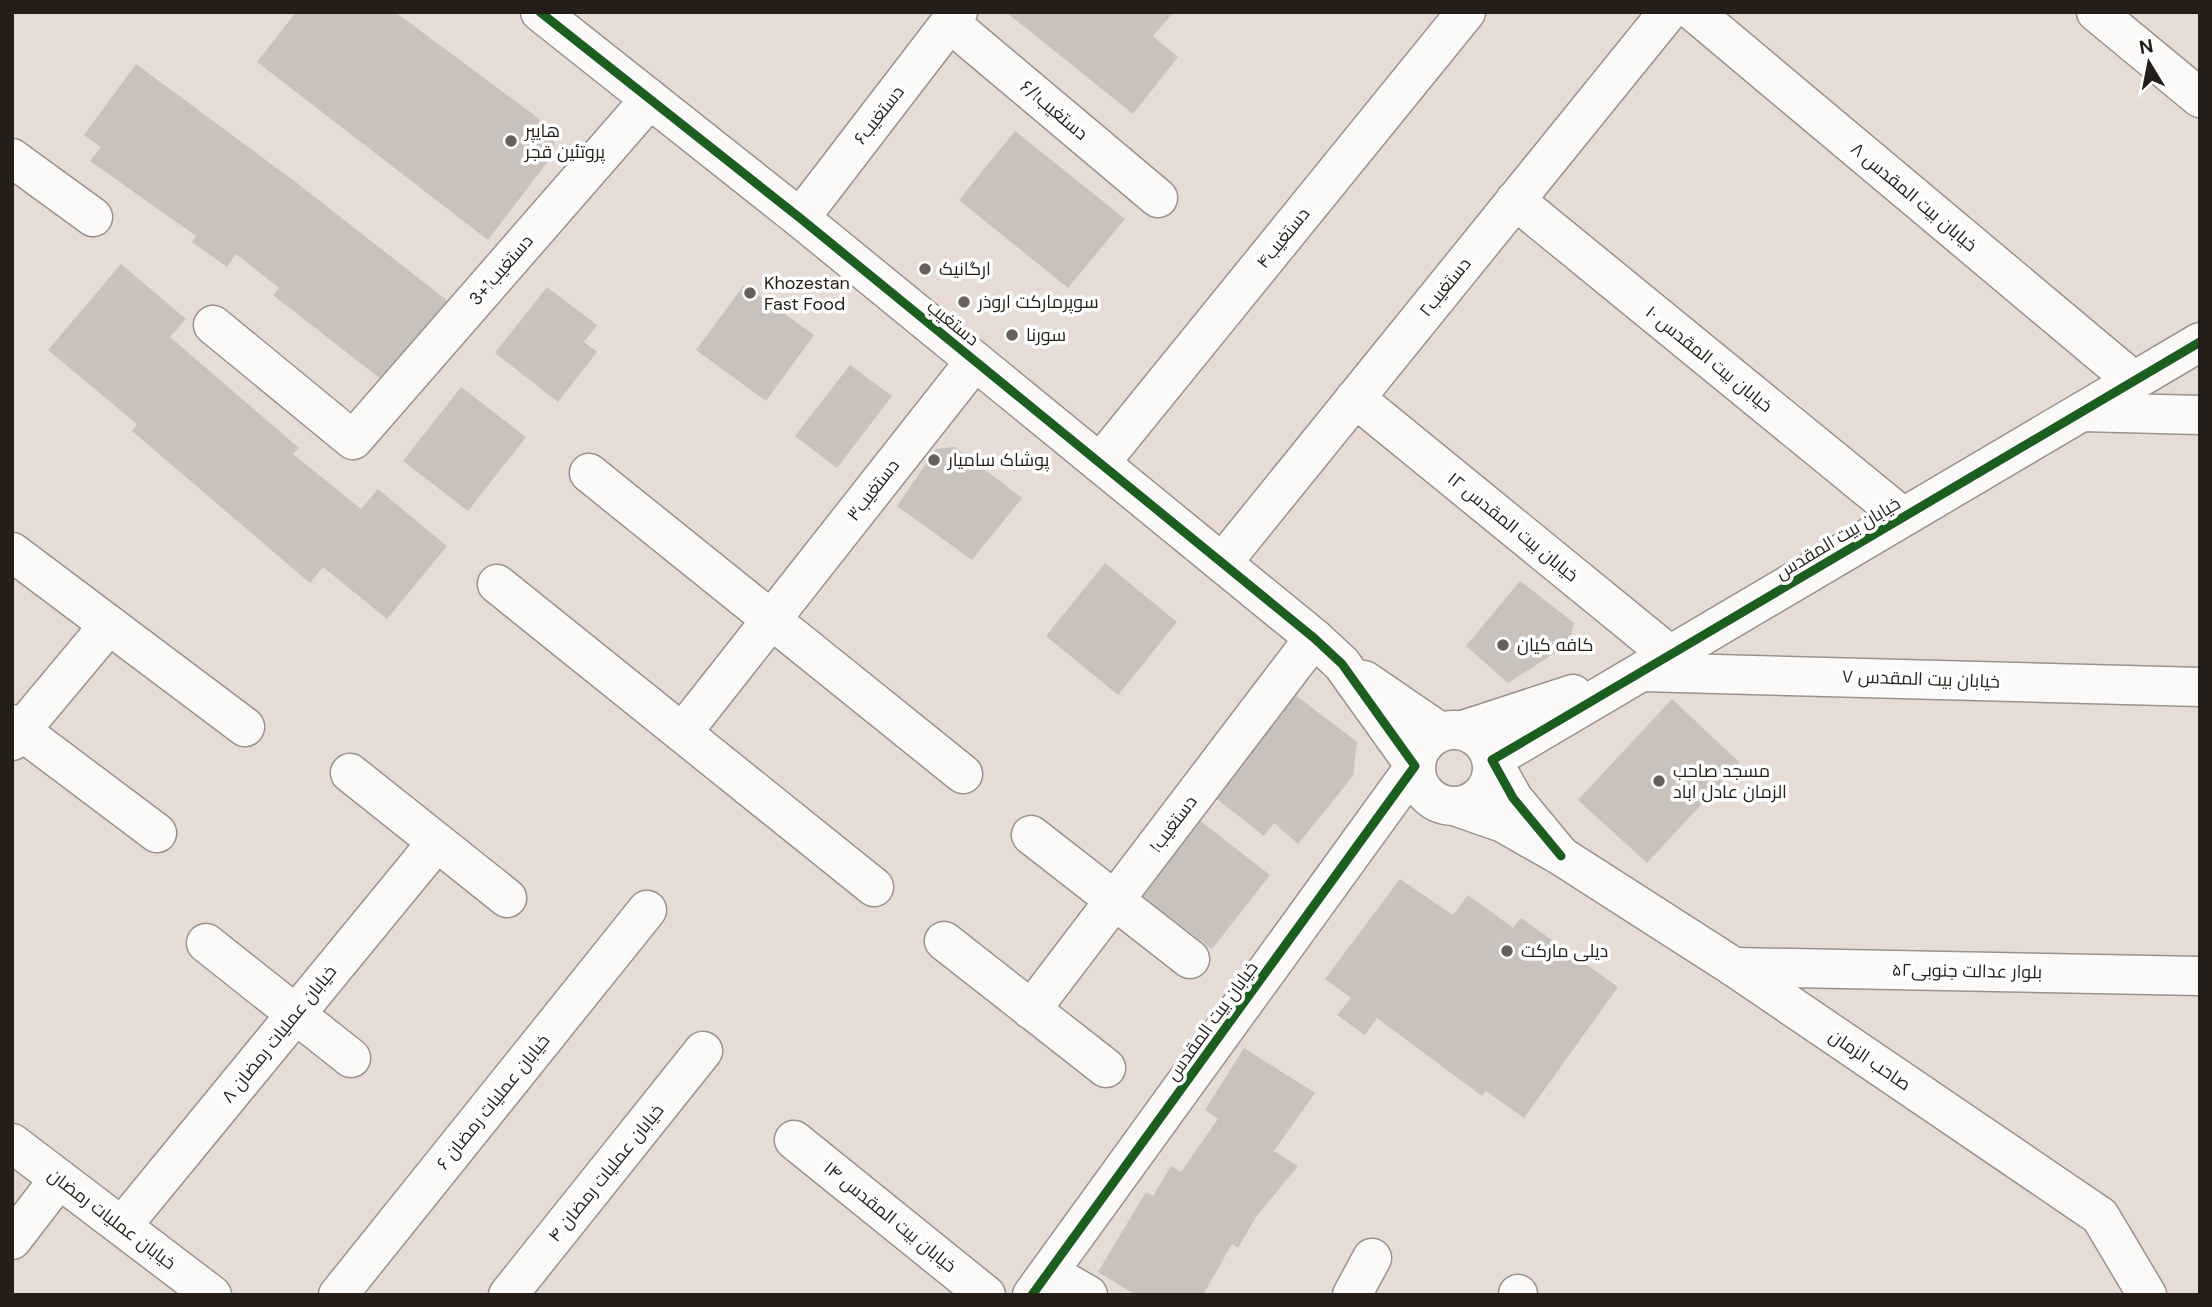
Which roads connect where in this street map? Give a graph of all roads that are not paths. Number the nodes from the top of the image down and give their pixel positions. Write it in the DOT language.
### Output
graph roads {
  1 [pos="540,12"];
  2 [pos="1466,12"];
  3 [pos="1668,12"];
  4 [pos="1694,12"];
  5 [pos="2096,12"];
  6 [pos="954,17"];
  7 [pos="2200,98"];
  8 [pos="650,99"];
  9 [pos="12,158"];
  10 [pos="1158,198"];
  11 [pos="1516,200"];
  12 [pos="93,217"];
  13 [pos="800,218"];
  14 [pos="213,325"];
  15 [pos="2200,342"];
  16 [pos="975,361"];
  17 [pos="2134,381"];
  18 [pos="1355,398"];
  19 [pos="2082,412"];
  20 [pos="2200,415"];
  21 [pos="1100,464"];
  22 [pos="589,473"];
  23 [pos="1903,517"];
  24 [pos="12,552"];
  25 [pos="1222,563"];
  26 [pos="496,584"];
  27 [pos="771,620"];
  28 [pos="109,625"];
  29 [pos="1314,638"];
  30 [pos="1342,664"];
  31 [pos="1656,664"];
  32 [pos="2200,687"];
  33 [pos="245,727"];
  34 [pos="1451,731"];
  35 [pos="15,732"];
  36 [pos="682,733"];
  37 [pos="1492,760"];
  38 [pos="1415,766"];
  39 [pos="350,773"];
  40 [pos="964,774"];
  41 [pos="1446,805"];
  42 [pos="1369,830"];
  43 [pos="157,833"];
  44 [pos="1031,835"];
  45 [pos="437,842"];
  46 [pos="1561,856"];
  47 [pos="874,887"];
  48 [pos="506,898"];
  49 [pos="1115,900"];
  50 [pos="647,910"];
  51 [pos="944,942"];
  52 [pos="206,943"];
  53 [pos="1191,958"];
  54 [pos="1734,967"];
  55 [pos="2200,976"];
  56 [pos="1031,1010"];
  57 [pos="296,1014"];
  58 [pos="703,1051"];
  59 [pos="351,1058"];
  60 [pos="1106,1068"];
  61 [pos="794,1140"];
  62 [pos="12,1143"];
  63 [pos="59,1179"];
  64 [pos="122,1226"];
  65 [pos="12,1240"];
  66 [pos="1372,1258"];
  67 [pos="1041,1284"];
  68 [pos="212,1295"];
  69 [pos="338,1295"];
  70 [pos="509,1295"];
  71 [pos="986,1295"];
  72 [pos="1088,1295"];
  73 [pos="1352,1295"];
  74 [pos="2147,1295"];
  1 -- 8 [label="street, دستغیب"];
  2 -- 21 [label="street, دستغیب۴"];
  3 -- 11 [label="street, ۲دستغیب"];
  4 -- 17 [label="street, خیابان بیت المقدس ۸"];
  5 -- 7 [label="street"];
  6 -- 10 [label="street, دستغیب۶/۱"];
  6 -- 13 [label="street, دستغیب۶"];
  8 -- 13 [label="street, دستغیب"];
  8 -- 14 [label="street, 3+1دستغیب"];
  9 -- 12 [label="street"];
  11 -- 18 [label="street, ۲دستغیب"];
  11 -- 23 [label="street, خیابان بیت المقدس ۱۰"];
  13 -- 16 [label="street, دستغیب"];
  15 -- 17 [label="street, خیابان بیت المقدس"];
  16 -- 21 [label="street, دستغیب"];
  16 -- 27 [label="street, دستغیب۳"];
  17 -- 19 [label="street, خیابان بیت المقدس"];
  18 -- 25 [label="street, ۲دستغیب"];
  18 -- 31 [label="street, خیابان بیت المقدس ۱۲"];
  19 -- 20 [label="street"];
  19 -- 23 [label="street, خیابان بیت المقدس"];
  21 -- 25 [label="street, دستغیب"];
  22 -- 27 [label="street"];
  23 -- 31 [label="street, خیابان بیت المقدس"];
  24 -- 28 [label="street"];
  25 -- 29 [label="street, دستغیب"];
  26 -- 36 [label="street"];
  27 -- 36 [label="street, دستغیب۳"];
  27 -- 40 [label="street"];
  28 -- 33 [label="street"];
  28 -- 35 [label="street"];
  29 -- 30 [label="street, دستغیب"];
  29 -- 49 [label="street, دستغیب۱"];
  30 -- 34 [label="street"];
  30 -- 38 [label="street"];
  31 -- 32 [label="street, خیابان بیت المقدس ۷"];
  31 -- 34 [label="street, خیابان بیت المقدس"];
  31 -- 37 [label="street, خیابان بیت المقدس"];
  34 -- 37 [label="street"];
  34 -- 38 [label="street, خیابان بیت المقدس"];
  35 -- 43 [label="street"];
  36 -- 47 [label="street"];
  37 -- 41 [label="street"];
  37 -- 46 [label="street"];
  38 -- 41 [label="street"];
  38 -- 42 [label="street, خیابان بیت المقدس"];
  39 -- 45 [label="street"];
  41 -- 42 [label="street"];
  41 -- 46 [label="street"];
  42 -- 67 [label="street, خیابان بیت المقدس"];
  44 -- 49 [label="street"];
  45 -- 48 [label="street"];
  45 -- 57 [label="street, خیابان عملیات رمضان ۸"];
  46 -- 54 [label="street, صاحب الزمان"];
  49 -- 53 [label="street"];
  49 -- 56 [label="street, دستغیب۱"];
  50 -- 69 [label="street, خیابان عملیات رمضان ۶"];
  51 -- 56 [label="street"];
  52 -- 57 [label="street"];
  54 -- 55 [label="street, بلوار عدالت جنوبی۵۲"];
  54 -- 74 [label="street, صاحب الزمان"];
  56 -- 60 [label="street"];
  57 -- 59 [label="street"];
  57 -- 64 [label="street, خیابان عملیات رمضان ۸"];
  58 -- 70 [label="street, خیابان عملیات رمضان ۴"];
  61 -- 71 [label="street, خیابان بیت المقدس ۱۴"];
  62 -- 63 [label="street, خیابان عملیات رمضان"];
  63 -- 64 [label="street, خیابان عملیات رمضان"];
  63 -- 65 [label="street"];
  64 -- 68 [label="street, خیابان عملیات رمضان"];
  66 -- 73 [label="street"];
  67 -- 72 [label="street"];
}
